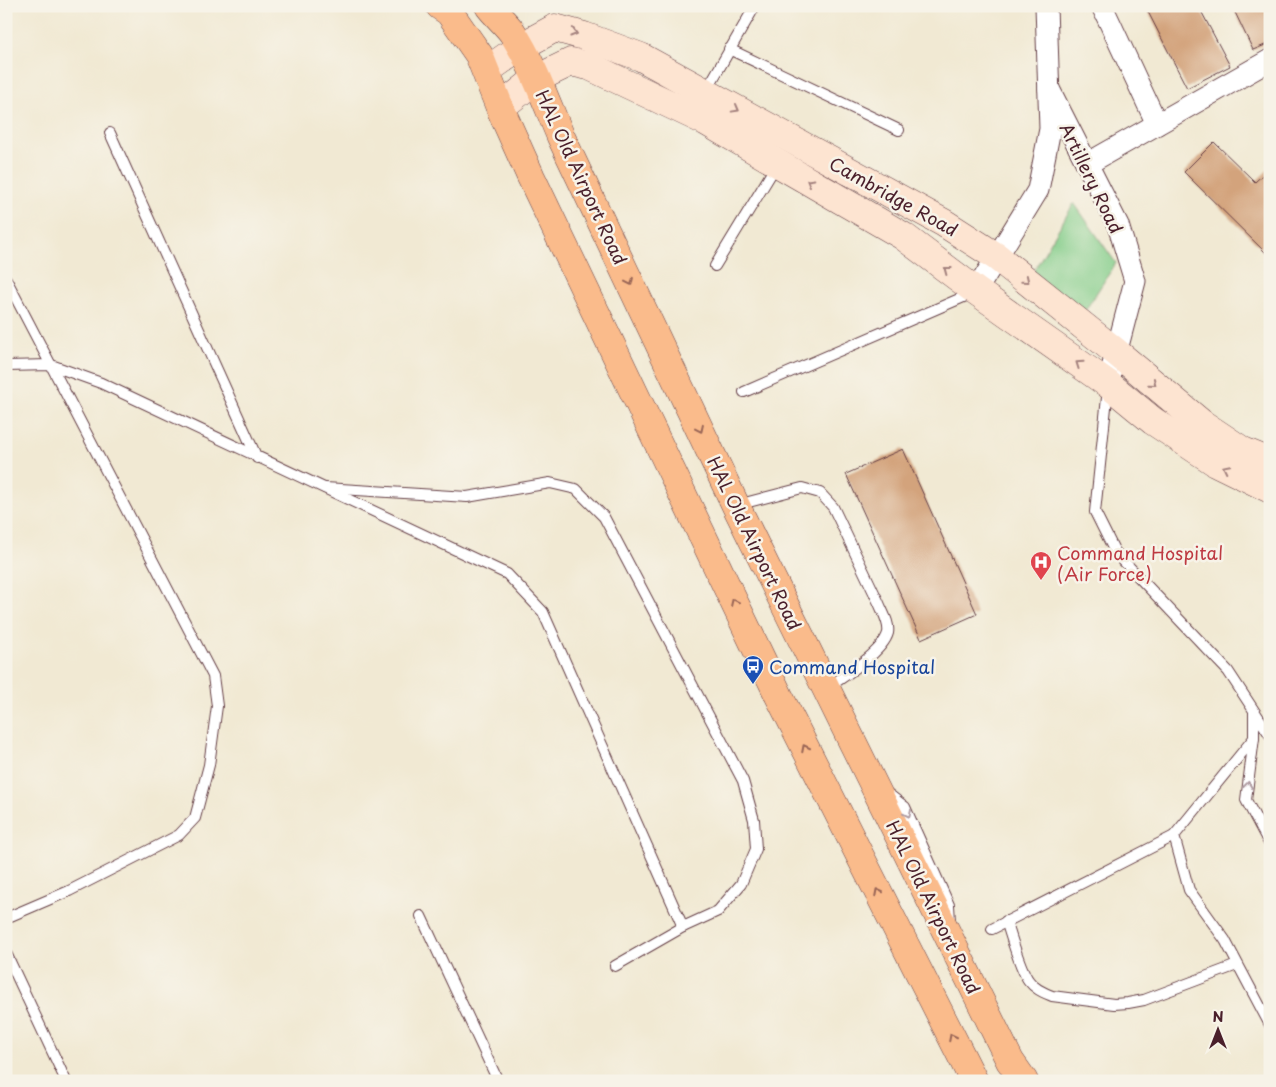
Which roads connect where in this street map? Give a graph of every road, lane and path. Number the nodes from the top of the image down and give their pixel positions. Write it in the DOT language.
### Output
graph roads {
  1 [pos="440,6"];
  2 [pos="489,6"];
  3 [pos="755,6"];
  4 [pos="1046,6"];
  5 [pos="1102,6"];
  6 [pos="520,47"];
  7 [pos="729,49"];
  8 [pos="1270,60"];
  9 [pos="486,71"];
  10 [pos="536,79"];
  11 [pos="1049,89"];
  12 [pos="705,92"];
  13 [pos="500,108"];
  14 [pos="1156,124"];
  15 [pos="899,130"];
  16 [pos="110,133"];
  17 [pos="778,163"];
  18 [pos="1087,164"];
  19 [pos="997,257"];
  20 [pos="715,266"];
  21 [pos="6,279"];
  22 [pos="976,291"];
  23 [pos="1116,352"];
  24 [pos="51,365"];
  25 [pos="6,366"];
  26 [pos="1108,384"];
  27 [pos="744,392"];
  28 [pos="257,458"];
  29 [pos="1270,462"];
  30 [pos="318,487"];
  31 [pos="1270,489"];
  32 [pos="736,506"];
  33 [pos="826,688"];
  34 [pos="1254,712"];
  35 [pos="1270,735"];
  36 [pos="1254,738"];
  37 [pos="1174,836"];
  38 [pos="1270,845"];
  39 [pos="421,916"];
  40 [pos="6,918"];
  41 [pos="1006,920"];
  42 [pos="683,927"];
  43 [pos="992,929"];
  44 [pos="6,953"];
  45 [pos="1237,965"];
  46 [pos="615,966"];
  47 [pos="1270,1025"];
  48 [pos="66,1081"];
  49 [pos="498,1081"];
  50 [pos="974,1081"];
  51 [pos="1024,1081"];
  1 -- 9 [label="main road"];
  2 -- 6 [label="main road, HAL Old Airport Road"];
  3 -- 7 [label="lane"];
  4 -- 11 [label="street, Artillery Road"];
  5 -- 14 [label="street"];
  6 -- 9 [label="street, Cambridge Road"];
  6 -- 10 [label="main road, HAL Old Airport Road"];
  6 -- 12 [label="street, Cambridge Road, one-way"];
  7 -- 12 [label="lane"];
  7 -- 15 [label="lane"];
  8 -- 14 [label="street"];
  9 -- 13 [label="main road"];
  10 -- 13 [label="street, Cambridge Road"];
  10 -- 17 [label="street, Cambridge Road"];
  10 -- 32 [label="main road, HAL Old Airport Road, one-way"];
  11 -- 18 [label="street, Artillery Road"];
  11 -- 19 [label="street, Artillery Road"];
  12 -- 19 [label="street, Cambridge Road, one-way"];
  50 -- 13 [label="main road, one-way"];
  14 -- 18 [label="street"];
  16 -- 28 [label="lane"];
  17 -- 20 [label="lane"];
  22 -- 17 [label="street, Cambridge Road, one-way"];
  18 -- 23 [label="street, Artillery Road"];
  19 -- 22 [label="street, Artillery Road"];
  19 -- 23 [label="street, Cambridge Road, one-way"];
  21 -- 24 [label="lane"];
  26 -- 22 [label="street, Cambridge Road, one-way"];
  22 -- 27 [label="lane"];
  23 -- 26 [label="street, Artillery Road"];
  23 -- 29 [label="street, Cambridge Road, one-way"];
  24 -- 25 [label="lane"];
  24 -- 28 [label="lane"];
  24 -- 40 [label="lane"];
  31 -- 26 [label="street, Cambridge Road, one-way"];
  26 -- 34 [label="lane"];
  28 -- 30 [label="lane"];
  30 -- 42 [label="lane"];
  30 -- 42 [label="lane"];
  32 -- 33 [label="main road, HAL Old Airport Road"];
  32 -- 33 [label="lane"];
  33 -- 51 [label="main road, HAL Old Airport Road, one-way"];
  34 -- 35 [label="lane"];
  34 -- 36 [label="lane"];
  36 -- 37 [label="lane"];
  38 -- 36 [label="lane, one-way"];
  37 -- 41 [label="lane"];
  37 -- 45 [label="lane"];
  39 -- 49 [label="lane"];
  41 -- 43 [label="lane"];
  41 -- 45 [label="lane"];
  42 -- 46 [label="lane"];
  44 -- 48 [label="lane"];
  45 -- 47 [label="lane"];
}
